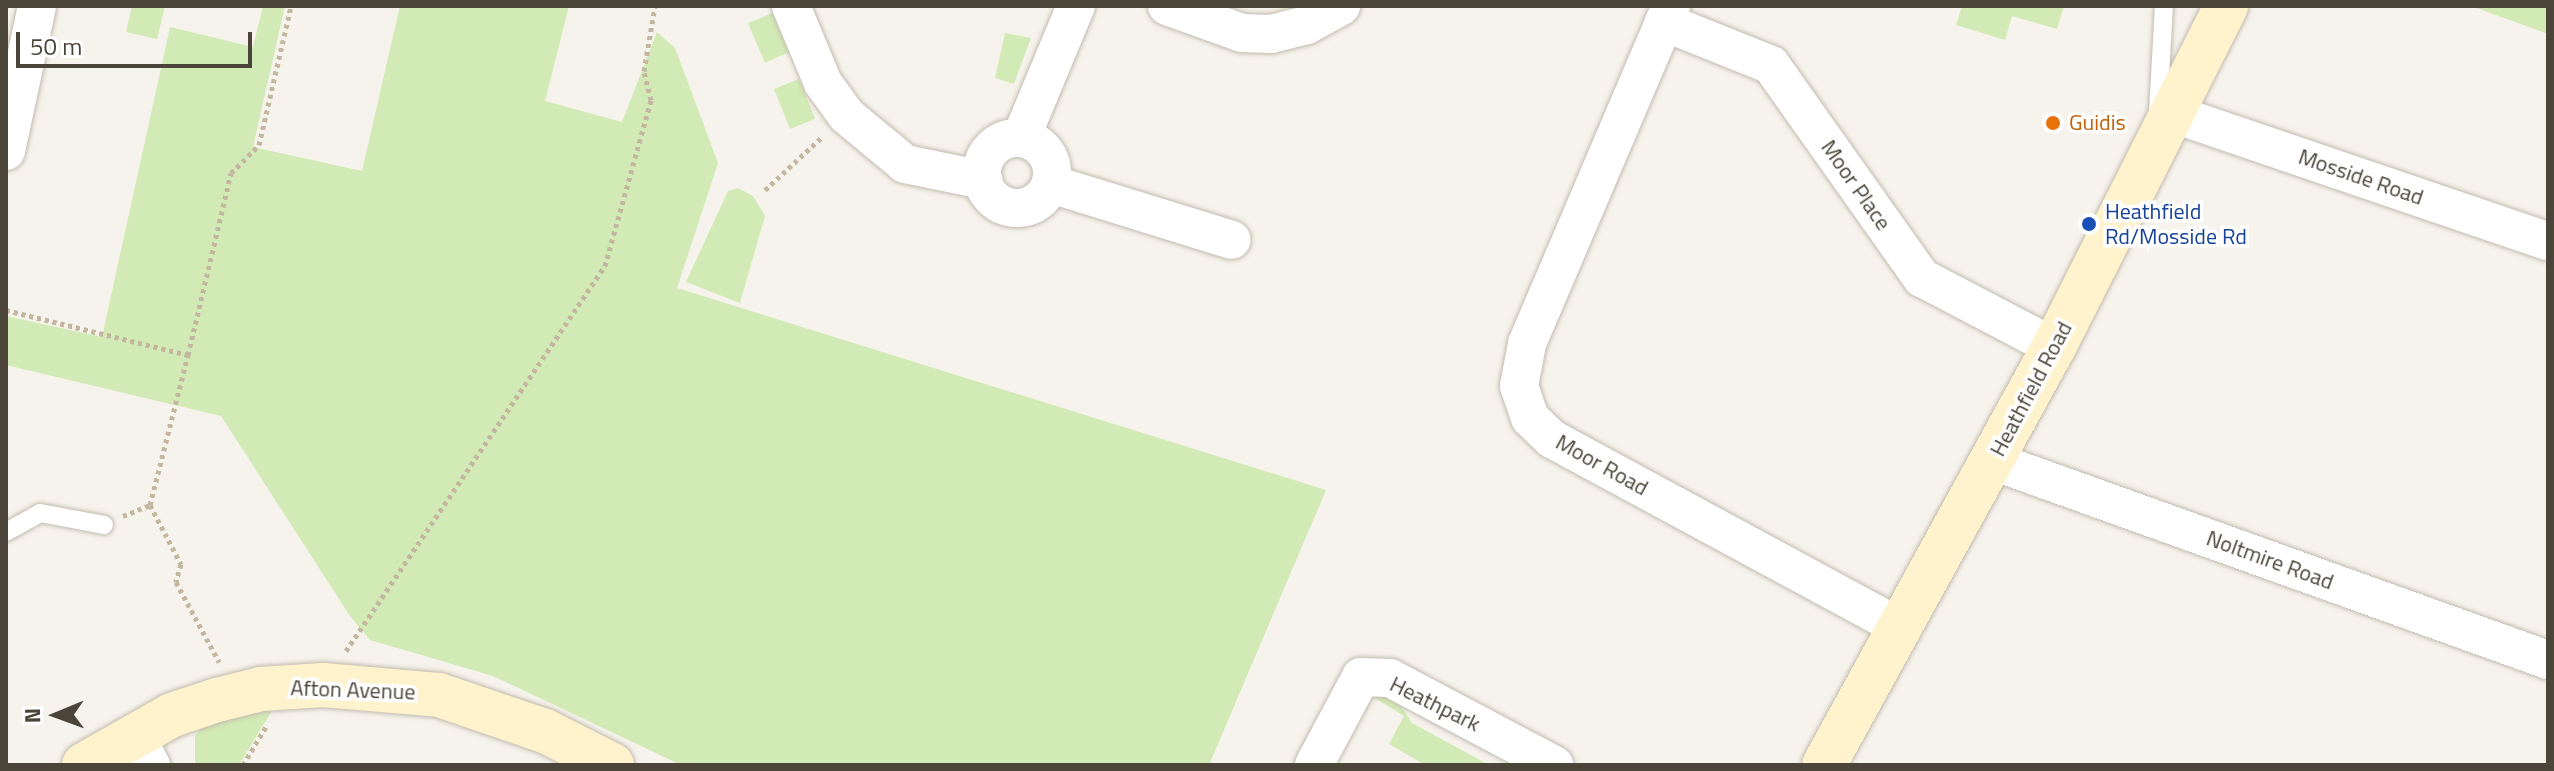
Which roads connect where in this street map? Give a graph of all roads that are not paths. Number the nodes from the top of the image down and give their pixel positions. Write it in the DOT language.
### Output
graph roads {
  1 [pos="37,6"];
  2 [pos="791,6"];
  3 [pos="1076,6"];
  4 [pos="1167,6"];
  5 [pos="1341,6"];
  6 [pos="2164,6"];
  7 [pos="2226,6"];
  8 [pos="1668,14"];
  9 [pos="2165,130"];
  10 [pos="1021,138"];
  11 [pos="7,140"];
  12 [pos="983,180"];
  13 [pos="1051,184"];
  14 [pos="1232,240"];
  15 [pos="2548,241"];
  16 [pos="2054,347"];
  17 [pos="1993,461"];
  18 [pos="104,525"];
  19 [pos="6,532"];
  20 [pos="1900,627"];
  21 [pos="2548,660"];
  22 [pos="143,750"];
  23 [pos="84,765"];
  24 [pos="612,765"];
  25 [pos="1314,765"];
  26 [pos="1554,765"];
  27 [pos="1824,765"];
  1 -- 11 [label="street"];
  2 -- 12 [label="street"];
  3 -- 10 [label="street"];
  4 -- 5 [label="street"];
  6 -- 9 [label="lane"];
  7 -- 9 [label="main road, Heathfield Road"];
  8 -- 16 [label="street, Moor Place"];
  8 -- 20 [label="street, Moor Road"];
  9 -- 15 [label="street, Mosside Road"];
  9 -- 16 [label="main road, Heathfield Road"];
  10 -- 12 [label="street"];
  10 -- 13 [label="street"];
  12 -- 13 [label="street"];
  13 -- 14 [label="street"];
  16 -- 17 [label="main road, Heathfield Road"];
  17 -- 20 [label="main road, Heathfield Road"];
  17 -- 21 [label="street, Noltmire Road"];
  18 -- 19 [label="lane"];
  20 -- 27 [label="main road, Heathfield Road"];
  22 -- 23 [label="main road, Afton Avenue"];
  22 -- 24 [label="main road, Afton Avenue"];
  25 -- 26 [label="street, Heathpark"];
}
